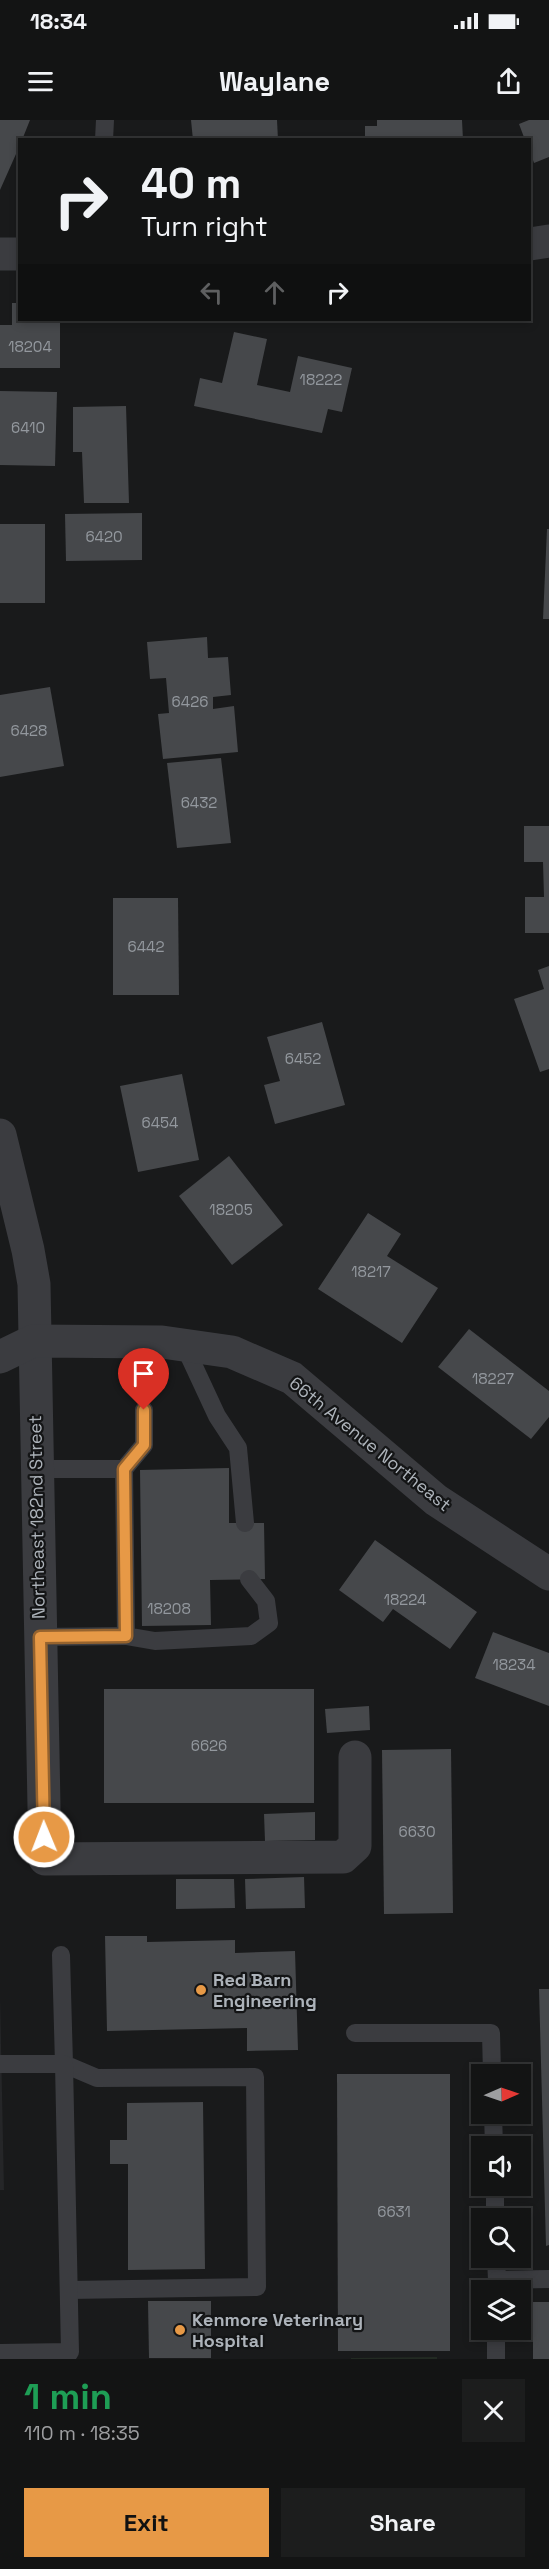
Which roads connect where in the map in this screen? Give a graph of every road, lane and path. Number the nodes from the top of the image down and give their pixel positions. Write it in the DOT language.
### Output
graph roads {
  1 [pos="105,120"];
  2 [pos="104,138"];
  3 [pos="549,241"];
  4 [pos="531,244"];
  5 [pos="0,254"];
  6 [pos="18,254"];
  7 [pos="0,1135"];
  8 [pos="33,1341"];
  9 [pos="184,1345"];
  10 [pos="0,1357"];
  11 [pos="144,1410"];
  12 [pos="36,1469"];
  13 [pos="124,1469"];
  14 [pos="245,1523"];
  15 [pos="549,1574"];
  16 [pos="249,1579"];
  17 [pos="126,1636"];
  18 [pos="40,1637"];
  19 [pos="355,1757"];
  20 [pos="61,1955"];
  21 [pos="355,2033"];
  22 [pos="0,2064"];
  23 [pos="64,2064"];
  24 [pos="492,2064"];
  25 [pos="549,2279"];
  26 [pos="531,2281"];
  27 [pos="69,2290"];
  28 [pos="496,2340"];
  29 [pos="0,2353"];
  30 [pos="496,2359"];
  1 -- 2 [label="lane"];
  3 -- 4 [label="street"];
  5 -- 6 [label="street"];
  7 -- 8 [label="street, Northeast 182nd Street"];
  8 -- 9 [label="street, 66th Avenue Northeast"];
  8 -- 10 [label="street"];
  8 -- 12 [label="street, Northeast 182nd Street"];
  9 -- 14 [label="lane"];
  9 -- 15 [label="street, 66th Avenue Northeast"];
  11 -- 13 [label="lane"];
  12 -- 13 [label="lane"];
  12 -- 18 [label="street, Northeast 182nd Street"];
  13 -- 17 [label="lane"];
  16 -- 17 [label="lane"];
  17 -- 18 [label="lane"];
  18 -- 19 [label="street, Northeast 182nd Street"];
  20 -- 23 [label="lane"];
  21 -- 24 [label="lane"];
  22 -- 23 [label="lane"];
  23 -- 27 [label="lane"];
  23 -- 27 [label="lane"];
  25 -- 26 [label="lane"];
  27 -- 29 [label="lane"];
  28 -- 30 [label="lane"];
}
